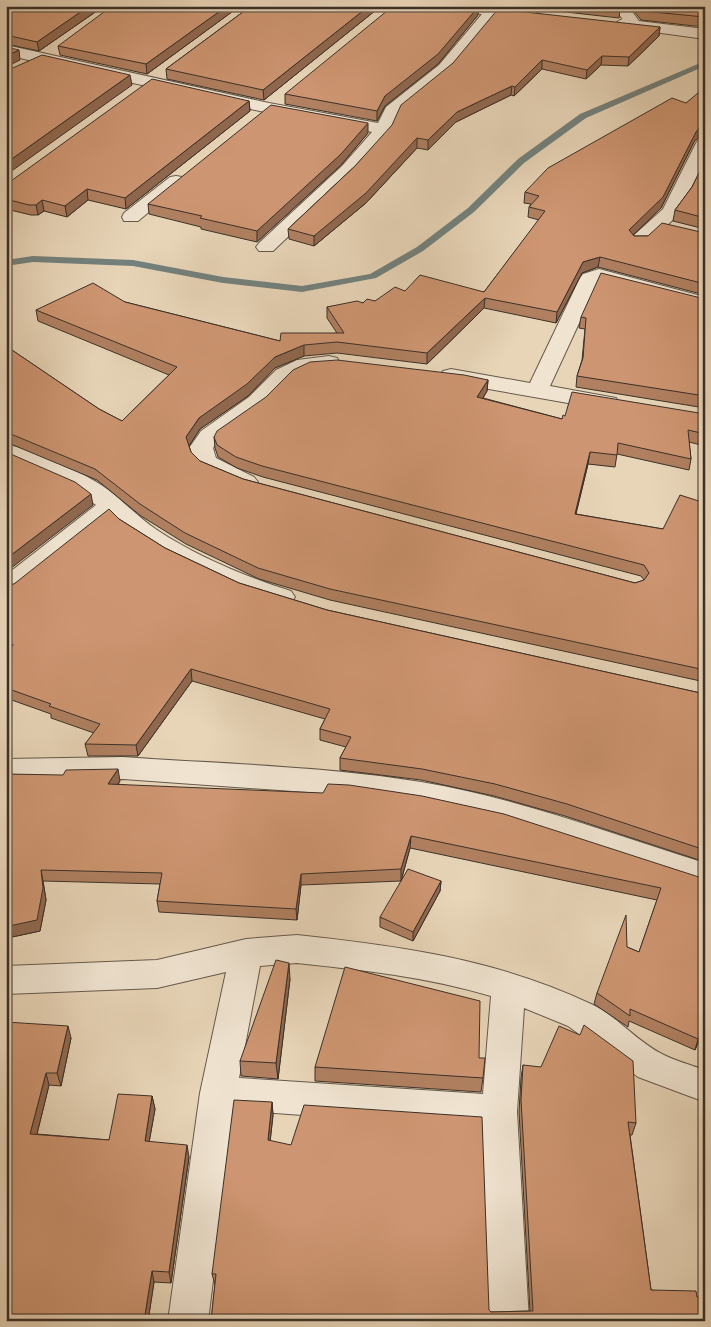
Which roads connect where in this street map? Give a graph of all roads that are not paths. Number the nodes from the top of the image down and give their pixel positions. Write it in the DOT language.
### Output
graph roads {
  1 [pos="448,6"];
  2 [pos="620,6"];
  3 [pos="492,11"];
  4 [pos="549,17"];
  5 [pos="606,22"];
  6 [pos="634,25"];
  7 [pos="705,34"];
  8 [pos="60,46"];
  9 [pos="6,50"];
  10 [pos="43,57"];
  11 [pos="21,68"];
  12 [pos="167,69"];
  13 [pos="152,80"];
  14 [pos="135,92"];
  15 [pos="283,96"];
  16 [pos="268,108"];
  17 [pos="253,120"];
  18 [pos="384,130"];
  19 [pos="705,143"];
  20 [pos="192,168"];
  21 [pos="686,181"];
  22 [pos="705,186"];
  23 [pos="131,217"];
  24 [pos="658,225"];
  25 [pos="677,230"];
  26 [pos="639,241"];
  27 [pos="266,247"];
  28 [pos="705,303"];
  29 [pos="346,364"];
  30 [pos="428,374"];
  31 [pos="537,391"];
  32 [pos="624,405"];
  33 [pos="6,451"];
  34 [pos="270,488"];
  35 [pos="112,505"];
  36 [pos="6,588"];
  37 [pos="302,603"];
  38 [pos="6,770"];
  39 [pos="705,876"];
  40 [pos="246,953"];
  41 [pos="6,980"];
  42 [pos="509,987"];
  43 [pos="705,1086"];
  44 [pos="218,1093"];
  45 [pos="499,1112"];
  46 [pos="188,1321"];
  47 [pos="509,1321"];
  1 -- 3 [label="street"];
  2 -- 6 [label="street"];
  3 -- 4 [label="street"];
  3 -- 18 [label="street"];
  5 -- 6 [label="street"];
  6 -- 7 [label="street"];
  8 -- 10 [label="street"];
  9 -- 10 [label="street"];
  10 -- 11 [label="street"];
  10 -- 13 [label="street"];
  12 -- 13 [label="street"];
  13 -- 14 [label="street"];
  13 -- 16 [label="street"];
  15 -- 16 [label="street"];
  16 -- 17 [label="street"];
  16 -- 18 [label="street"];
  18 -- 27 [label="street"];
  19 -- 21 [label="street"];
  20 -- 23 [label="street"];
  21 -- 22 [label="street"];
  21 -- 24 [label="street"];
  24 -- 25 [label="street"];
  24 -- 26 [label="street"];
  28 -- 31 [label="street"];
  29 -- 34 [label="street"];
  30 -- 31 [label="street"];
  31 -- 32 [label="street"];
  33 -- 35 [label="street"];
  35 -- 36 [label="street"];
  35 -- 37 [label="street"];
  38 -- 39 [label="street"];
  40 -- 41 [label="street"];
  40 -- 42 [label="street"];
  40 -- 44 [label="street"];
  42 -- 43 [label="street"];
  42 -- 45 [label="street"];
  44 -- 45 [label="street"];
  44 -- 46 [label="street"];
  45 -- 47 [label="street"];
}
